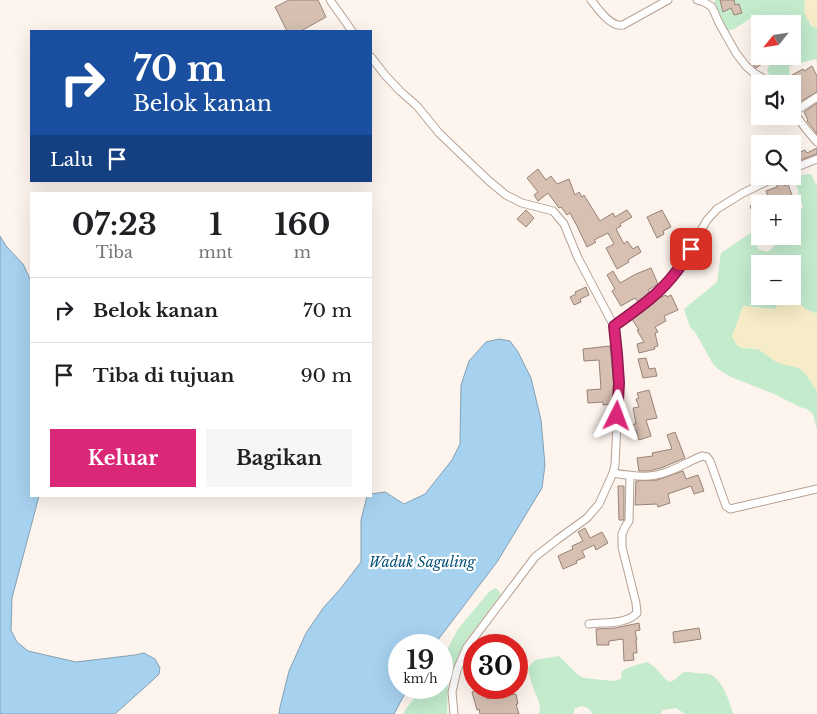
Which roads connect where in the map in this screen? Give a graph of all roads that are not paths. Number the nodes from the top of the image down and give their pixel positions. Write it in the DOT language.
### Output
graph roads {
  1 [pos="330,0"];
  2 [pos="591,0"];
  3 [pos="668,0"];
  4 [pos="697,0"];
  5 [pos="351,30"];
  6 [pos="372,58"];
  7 [pos="757,75"];
  8 [pos="817,97"];
  9 [pos="801,106"];
  10 [pos="801,121"];
  11 [pos="817,142"];
  12 [pos="817,159"];
  13 [pos="801,166"];
  14 [pos="759,185"];
  15 [pos="614,326"];
  16 [pos="613,473"];
  17 [pos="630,476"];
  18 [pos="817,489"];
  19 [pos="590,624"];
  20 [pos="454,714"];
  1 -- 5 [label="street"];
  2 -- 3 [label="street"];
  4 -- 7 [label="street"];
  6 -- 15 [label="street"];
  8 -- 9 [label="street"];
  10 -- 11 [label="street"];
  12 -- 13 [label="street"];
  14 -- 15 [label="street"];
  15 -- 16 [label="street"];
  16 -- 17 [label="street"];
  16 -- 20 [label="street"];
  17 -- 18 [label="street"];
  17 -- 19 [label="street"];
}
